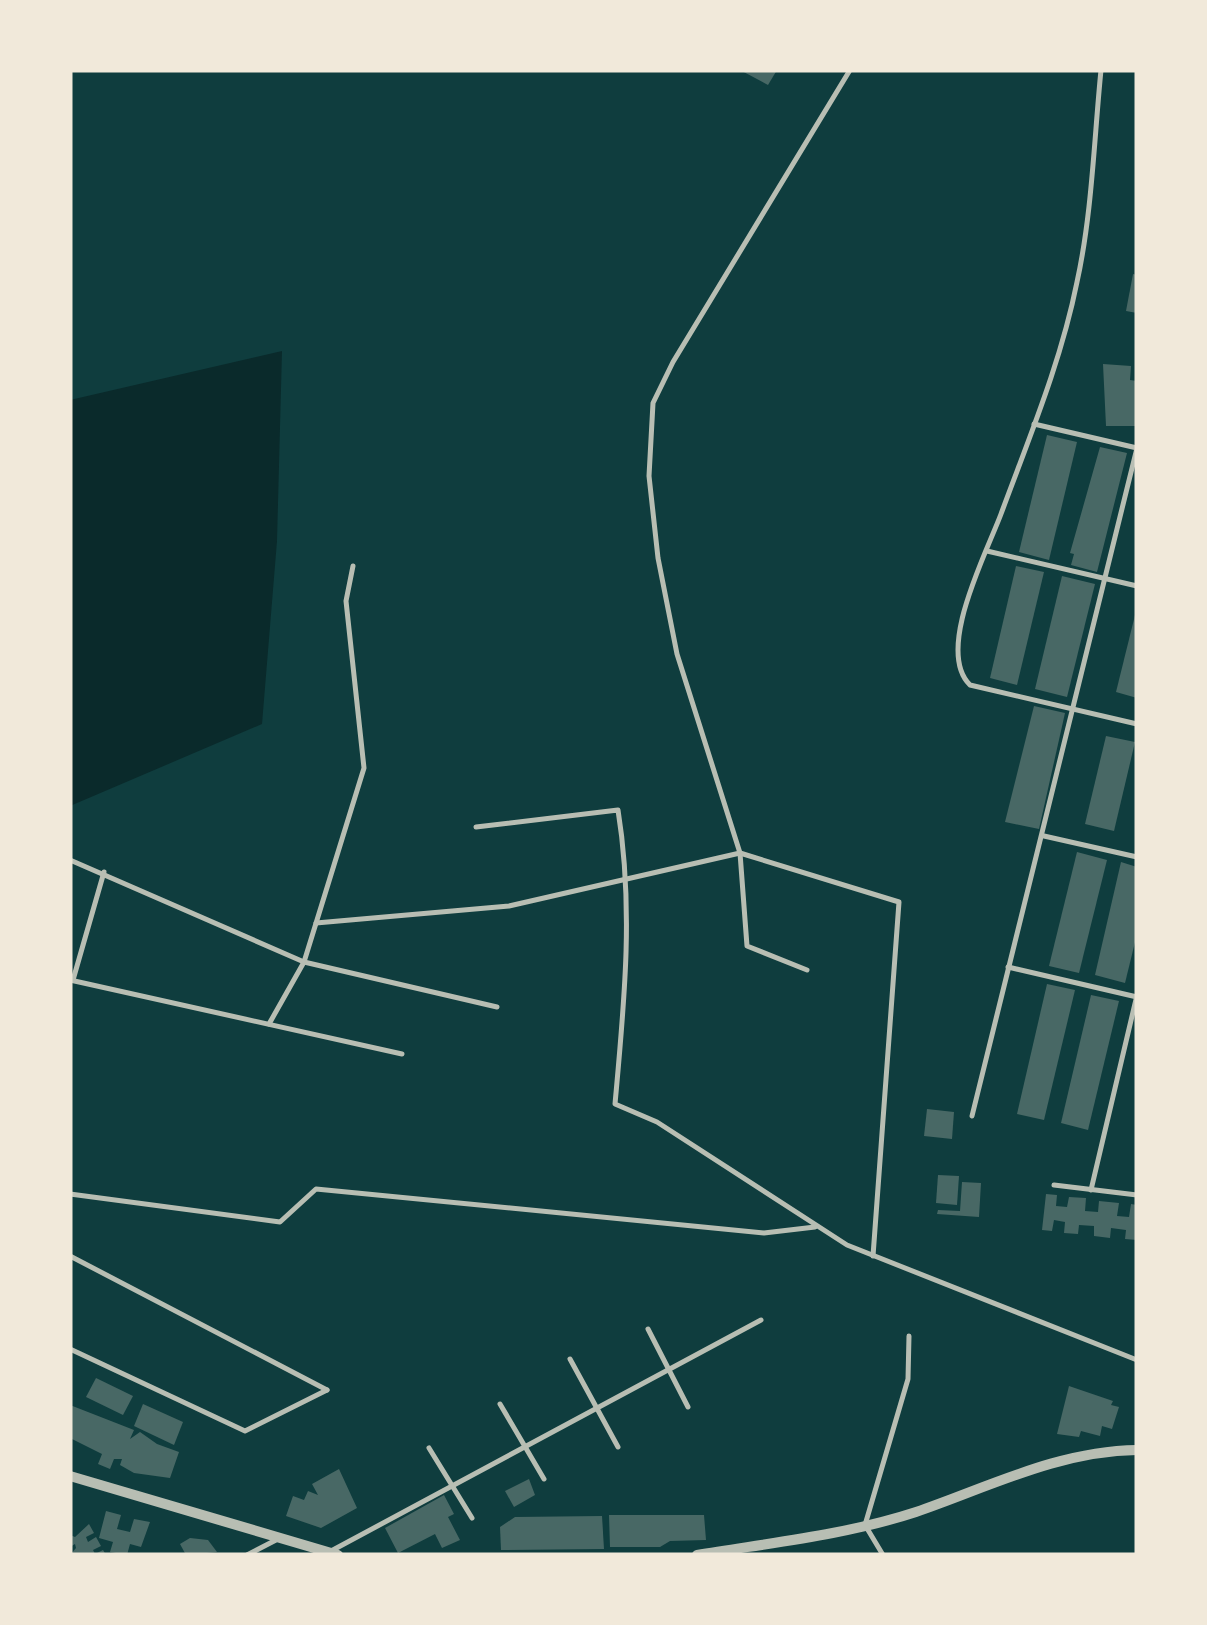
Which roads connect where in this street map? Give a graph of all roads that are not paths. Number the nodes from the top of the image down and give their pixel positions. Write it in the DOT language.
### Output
graph roads {
  1 [pos="850,70"];
  2 [pos="1101,70"];
  3 [pos="1034,424"];
  4 [pos="1137,448"];
  5 [pos="987,551"];
  6 [pos="353,566"];
  7 [pos="1104,578"];
  8 [pos="1137,586"];
  9 [pos="1072,710"];
  10 [pos="1137,724"];
  11 [pos="476,827"];
  12 [pos="1044,836"];
  13 [pos="740,853"];
  14 [pos="1137,856"];
  15 [pos="70,860"];
  16 [pos="104,872"];
  17 [pos="629,876"];
  18 [pos="316,923"];
  19 [pos="304,962"];
  20 [pos="1008,968"];
  21 [pos="806,970"];
  22 [pos="72,980"];
  23 [pos="1137,996"];
  24 [pos="498,1007"];
  25 [pos="269,1024"];
  26 [pos="402,1054"];
  27 [pos="972,1116"];
  28 [pos="1054,1186"];
  29 [pos="1090,1190"];
  30 [pos="70,1194"];
  31 [pos="1137,1195"];
  32 [pos="818,1226"];
  33 [pos="70,1256"];
  34 [pos="873,1256"];
  35 [pos="760,1320"];
  36 [pos="648,1328"];
  37 [pos="909,1336"];
  38 [pos="70,1349"];
  39 [pos="570,1359"];
  40 [pos="1137,1360"];
  41 [pos="669,1369"];
  42 [pos="500,1404"];
  43 [pos="688,1407"];
  44 [pos="597,1408"];
  45 [pos="526,1446"];
  46 [pos="618,1447"];
  47 [pos="428,1448"];
  48 [pos="1137,1450"];
  49 [pos="70,1476"];
  50 [pos="544,1479"];
  51 [pos="452,1486"];
  52 [pos="472,1518"];
  53 [pos="865,1525"];
  54 [pos="278,1538"];
  55 [pos="774,1542"];
  56 [pos="333,1554"];
  57 [pos="246,1555"];
  58 [pos="697,1555"];
  59 [pos="781,1555"];
  60 [pos="883,1555"];
  1 -- 13 [label="lane"];
  2 -- 3 [label="lane"];
  3 -- 4 [label="lane"];
  3 -- 5 [label="lane"];
  4 -- 7 [label="lane"];
  5 -- 7 [label="lane"];
  5 -- 9 [label="lane"];
  6 -- 18 [label="lane"];
  7 -- 8 [label="lane"];
  7 -- 9 [label="lane"];
  9 -- 10 [label="lane"];
  9 -- 12 [label="lane"];
  11 -- 17 [label="lane"];
  12 -- 14 [label="lane"];
  12 -- 20 [label="lane"];
  13 -- 17 [label="lane"];
  13 -- 21 [label="lane"];
  13 -- 34 [label="lane"];
  15 -- 16 [label="lane"];
  16 -- 19 [label="lane"];
  16 -- 22 [label="lane"];
  17 -- 18 [label="lane"];
  17 -- 32 [label="lane"];
  18 -- 19 [label="lane"];
  19 -- 24 [label="lane"];
  19 -- 25 [label="lane"];
  20 -- 23 [label="lane"];
  20 -- 27 [label="lane"];
  22 -- 25 [label="lane"];
  23 -- 29 [label="lane"];
  25 -- 26 [label="lane"];
  28 -- 29 [label="lane"];
  29 -- 31 [label="lane"];
  30 -- 32 [label="lane"];
  32 -- 34 [label="lane"];
  33 -- 38 [label="lane"];
  34 -- 40 [label="lane"];
  35 -- 41 [label="lane"];
  36 -- 41 [label="lane"];
  37 -- 53 [label="lane"];
  39 -- 44 [label="lane"];
  41 -- 43 [label="lane"];
  41 -- 44 [label="lane"];
  42 -- 45 [label="lane"];
  44 -- 45 [label="lane"];
  44 -- 46 [label="lane"];
  45 -- 50 [label="lane"];
  45 -- 51 [label="lane"];
  47 -- 51 [label="lane"];
  48 -- 53 [label="street"];
  49 -- 54 [label="street"];
  51 -- 52 [label="lane"];
  51 -- 56 [label="lane"];
  53 -- 55 [label="street"];
  53 -- 60 [label="lane"];
  54 -- 56 [label="street"];
  54 -- 57 [label="lane"];
  55 -- 58 [label="street"];
  55 -- 59 [label="lane"];
}
